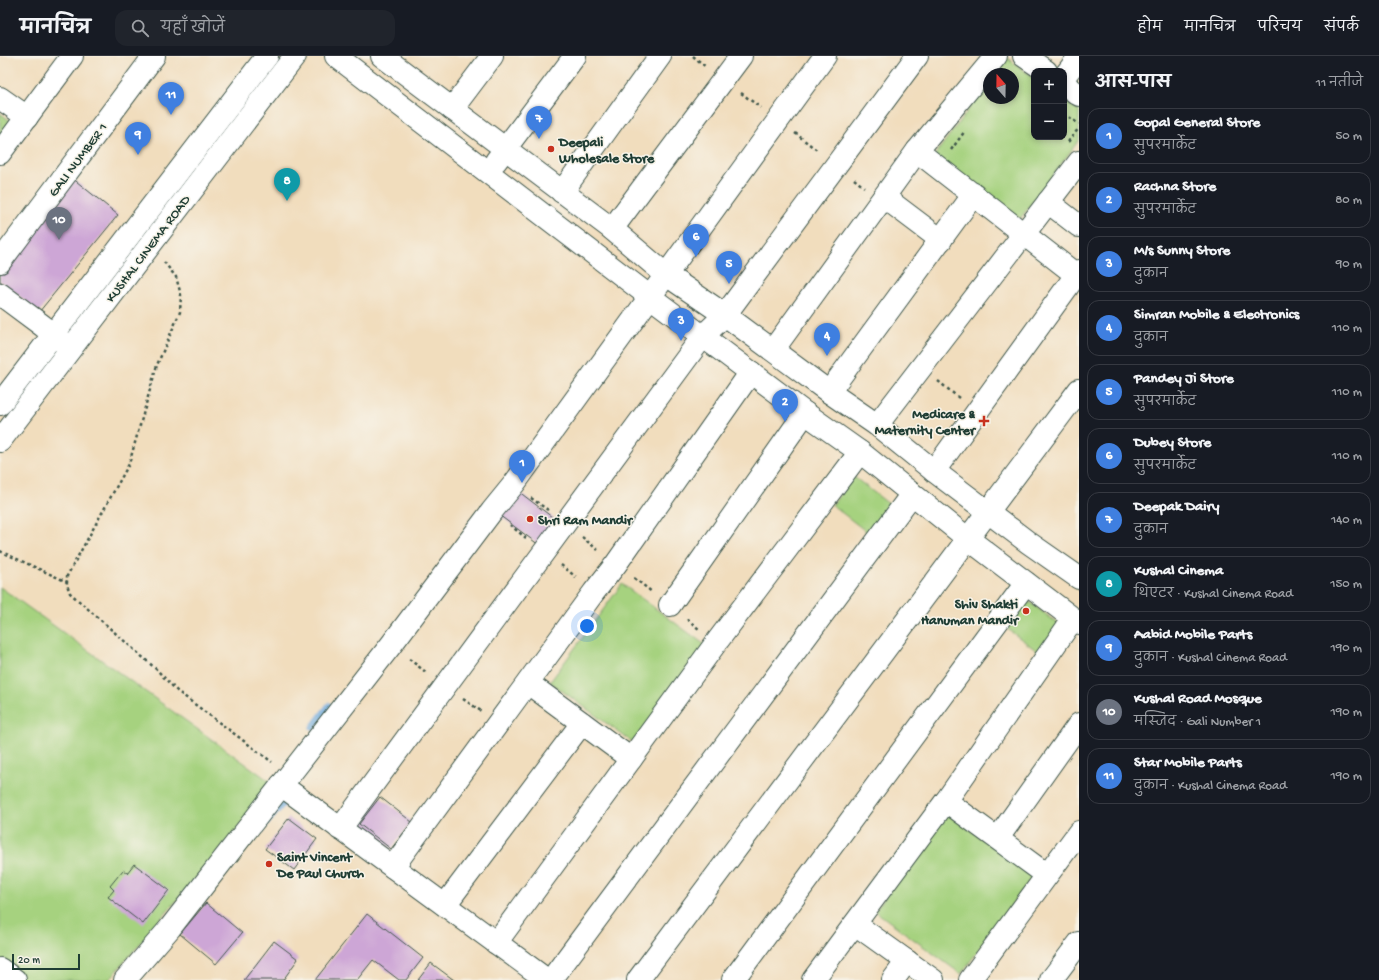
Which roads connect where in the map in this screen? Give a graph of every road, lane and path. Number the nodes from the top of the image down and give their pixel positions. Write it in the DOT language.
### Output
graph roads {
  1 [pos="72,56"];
  2 [pos="154,56"];
  3 [pos="267,56"];
  4 [pos="295,56"];
  5 [pos="336,56"];
  6 [pos="492,56"];
  7 [pos="575,56"];
  8 [pos="660,56"];
  9 [pos="741,56"];
  10 [pos="825,56"];
  11 [pos="917,56"];
  12 [pos="1024,56"];
  13 [pos="1079,57"];
  14 [pos="987,59"];
  15 [pos="397,60"];
  16 [pos="1042,68"];
  17 [pos="1067,73"];
  18 [pos="1067,86"];
  19 [pos="1079,95"];
  20 [pos="0,98"];
  21 [pos="452,109"];
  22 [pos="1067,115"];
  23 [pos="27,117"];
  24 [pos="1079,124"];
  25 [pos="1079,128"];
  26 [pos="967,129"];
  27 [pos="505,149"];
  28 [pos="917,151"];
  29 [pos="0,153"];
  30 [pos="948,154"];
  31 [pos="1072,154"];
  32 [pos="487,172"];
  33 [pos="562,192"];
  34 [pos="974,194"];
  35 [pos="884,197"];
  36 [pos="1048,202"];
  37 [pos="1079,226"];
  38 [pos="612,229"];
  39 [pos="1024,233"];
  40 [pos="941,240"];
  41 [pos="151,244"];
  42 [pos="0,262"];
  43 [pos="102,271"];
  44 [pos="665,274"];
  45 [pos="1078,274"];
  46 [pos="120,284"];
  47 [pos="0,294"];
  48 [pos="649,296"];
  49 [pos="725,315"];
  50 [pos="54,334"];
  51 [pos="703,336"];
  52 [pos="70,349"];
  53 [pos="773,350"];
  54 [pos="922,367"];
  55 [pos="751,372"];
  56 [pos="1079,390"];
  57 [pos="828,392"];
  58 [pos="0,404"];
  59 [pos="805,412"];
  60 [pos="977,412"];
  61 [pos="877,425"];
  62 [pos="0,441"];
  63 [pos="860,452"];
  64 [pos="934,471"];
  65 [pos="912,494"];
  66 [pos="988,512"];
  67 [pos="967,538"];
  68 [pos="0,551"];
  69 [pos="1077,573"];
  70 [pos="67,582"];
  71 [pos="1026,583"];
  72 [pos="670,605"];
  73 [pos="1076,621"];
  74 [pos="528,683"];
  75 [pos="582,723"];
  76 [pos="1079,724"];
  77 [pos="630,759"];
  78 [pos="285,780"];
  79 [pos="946,801"];
  80 [pos="340,829"];
  81 [pos="1079,832"];
  82 [pos="998,838"];
  83 [pos="393,867"];
  84 [pos="1047,875"];
  85 [pos="445,905"];
  86 [pos="855,924"];
  87 [pos="496,943"];
  88 [pos="1079,943"];
  89 [pos="907,961"];
  90 [pos="0,969"];
  91 [pos="15,980"];
  92 [pos="125,980"];
  93 [pos="547,980"];
  94 [pos="551,980"];
  95 [pos="638,980"];
  96 [pos="733,980"];
  97 [pos="813,980"];
  98 [pos="894,980"];
  99 [pos="933,980"];
  100 [pos="970,980"];
  101 [pos="1051,980"];
  1 -- 23 [label="street"];
  2 -- 42 [label="street, GALI NUMBER 1"];
  3 -- 43 [label="street, KUSHAL CINEMA ROAD"];
  4 -- 41 [label="street, KUSHAL CINEMA ROAD"];
  5 -- 32 [label="street"];
  6 -- 21 [label="street"];
  7 -- 27 [label="street"];
  8 -- 33 [label="street"];
  9 -- 38 [label="street"];
  10 -- 44 [label="street"];
  11 -- 49 [label="street"];
  12 -- 16 [label="street"];
  13 -- 17 [label="street"];
  14 -- 28 [label="street"];
  15 -- 21 [label="street"];
  18 -- 19 [label="street"];
  20 -- 23 [label="street"];
  21 -- 27 [label="street"];
  22 -- 24 [label="path"];
  23 -- 29 [label="street"];
  25 -- 31 [label="path"];
  26 -- 30 [label="path"];
  27 -- 32 [label="street"];
  27 -- 33 [label="street"];
  28 -- 34 [label="street"];
  28 -- 35 [label="street"];
  31 -- 36 [label="street"];
  32 -- 48 [label="street"];
  33 -- 38 [label="street"];
  34 -- 39 [label="street"];
  34 -- 40 [label="street"];
  35 -- 40 [label="street"];
  35 -- 53 [label="street"];
  36 -- 37 [label="street"];
  36 -- 39 [label="street"];
  38 -- 44 [label="street"];
  39 -- 45 [label="street"];
  39 -- 54 [label="street"];
  40 -- 57 [label="street"];
  41 -- 46 [label="street, KUSHAL CINEMA ROAD"];
  41 -- 70 [label="path"];
  43 -- 46 [label="street"];
  43 -- 50 [label="street, KUSHAL CINEMA ROAD"];
  44 -- 48 [label="street"];
  44 -- 49 [label="street"];
  45 -- 60 [label="street"];
  46 -- 52 [label="street, KUSHAL CINEMA ROAD"];
  47 -- 50 [label="street"];
  48 -- 51 [label="street"];
  48 -- 78 [label="street"];
  49 -- 51 [label="street"];
  49 -- 53 [label="street"];
  50 -- 52 [label="street"];
  50 -- 58 [label="street, KUSHAL CINEMA ROAD"];
  51 -- 55 [label="street"];
  51 -- 80 [label="street"];
  52 -- 62 [label="street, KUSHAL CINEMA ROAD"];
  53 -- 57 [label="street"];
  54 -- 60 [label="path"];
  54 -- 61 [label="street"];
  55 -- 59 [label="street"];
  55 -- 74 [label="street"];
  56 -- 66 [label="street"];
  57 -- 61 [label="street"];
  59 -- 63 [label="street"];
  59 -- 72 [label="street"];
  60 -- 64 [label="street"];
  61 -- 64 [label="street"];
  63 -- 65 [label="street"];
  63 -- 77 [label="street"];
  64 -- 66 [label="street"];
  65 -- 67 [label="street"];
  65 -- 94 [label="street"];
  66 -- 67 [label="street"];
  66 -- 69 [label="street"];
  67 -- 71 [label="street"];
  67 -- 95 [label="street"];
  68 -- 70 [label="path"];
  70 -- 78 [label="path"];
  71 -- 73 [label="street"];
  71 -- 96 [label="street"];
  73 -- 79 [label="street"];
  74 -- 75 [label="street"];
  74 -- 83 [label="street"];
  75 -- 77 [label="street"];
  75 -- 85 [label="street"];
  76 -- 82 [label="street"];
  77 -- 87 [label="street"];
  78 -- 80 [label="street"];
  78 -- 92 [label="street"];
  79 -- 82 [label="street"];
  79 -- 86 [label="street"];
  80 -- 83 [label="street"];
  81 -- 84 [label="street"];
  82 -- 84 [label="street"];
  83 -- 85 [label="street"];
  84 -- 100 [label="street"];
  85 -- 87 [label="street"];
  86 -- 89 [label="street"];
  86 -- 97 [label="street"];
  87 -- 93 [label="street"];
  88 -- 101 [label="street"];
  89 -- 98 [label="street"];
  89 -- 99 [label="street"];
  90 -- 91 [label="street"];
}
